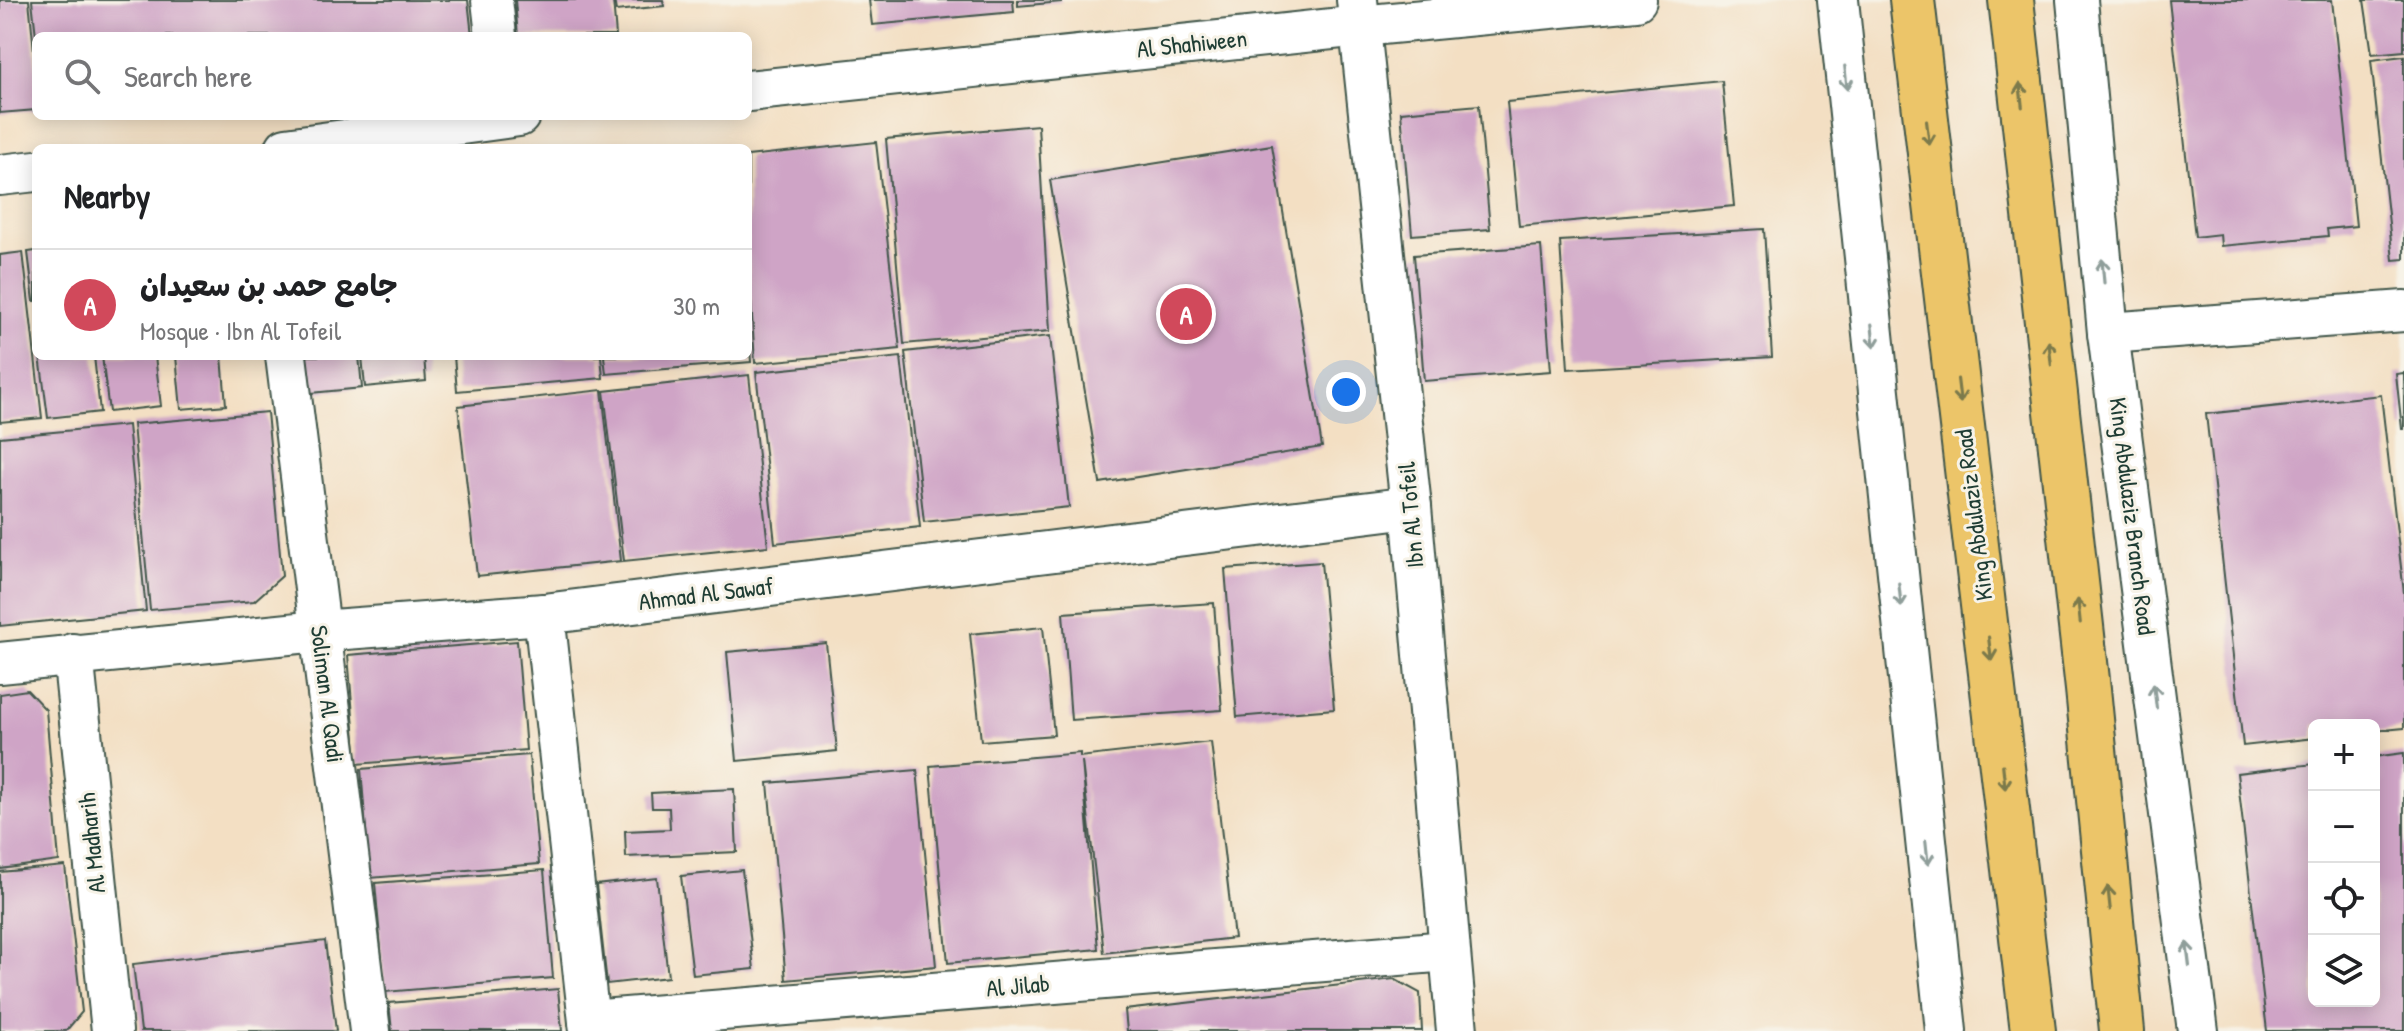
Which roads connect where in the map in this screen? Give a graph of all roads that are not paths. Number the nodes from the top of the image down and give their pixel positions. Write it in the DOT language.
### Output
graph roads {
  1 [pos="492,0"];
  2 [pos="1636,0"];
  3 [pos="1838,0"];
  4 [pos="1912,0"];
  5 [pos="2011,0"];
  6 [pos="2077,0"];
  7 [pos="1359,13"];
  8 [pos="496,32"];
  9 [pos="752,90"];
  10 [pos="482,120"];
  11 [pos="314,144"];
  12 [pos="32,171"];
  13 [pos="0,175"];
  14 [pos="2404,311"];
  15 [pos="2108,333"];
  16 [pos="286,360"];
  17 [pos="1411,507"];
  18 [pos="544,614"];
  19 [pos="319,631"];
  20 [pos="73,654"];
  21 [pos="0,663"];
  22 [pos="1448,951"];
  23 [pos="590,1026"];
  24 [pos="112,1031"];
  25 [pos="370,1031"];
  26 [pos="1457,1031"];
  27 [pos="1946,1031"];
  28 [pos="2033,1031"];
  29 [pos="2122,1031"];
  30 [pos="2198,1031"];
  1 -- 8 [label="street"];
  2 -- 7 [label="street, Al Shahiween"];
  3 -- 27 [label="street, one-way"];
  4 -- 28 [label="main road, King Abdulaziz Road, one-way"];
  29 -- 5 [label="main road, one-way"];
  15 -- 6 [label="street, King Abdulaziz Branch Road, one-way"];
  7 -- 9 [label="street, Al Shahiween"];
  7 -- 17 [label="street, Ibn Al Tofeil"];
  10 -- 11 [label="street"];
  12 -- 13 [label="street"];
  14 -- 15 [label="street"];
  30 -- 15 [label="street, King Abdulaziz Branch Road, one-way"];
  16 -- 19 [label="street, Soliman Al Qadi"];
  17 -- 18 [label="street, Ahmad Al Sawaf"];
  17 -- 22 [label="street, Ibn Al Tofeil"];
  18 -- 19 [label="street, Ahmad Al Sawaf"];
  18 -- 23 [label="street"];
  19 -- 20 [label="street, Ahmad Al Sawaf"];
  19 -- 25 [label="street, Soliman Al Qadi"];
  20 -- 21 [label="street, Ahmad Al Sawaf"];
  20 -- 24 [label="street, Al Madharih"];
  22 -- 23 [label="street, Al Jilab"];
  22 -- 26 [label="street, Ibn Al Tofeil"];
}
